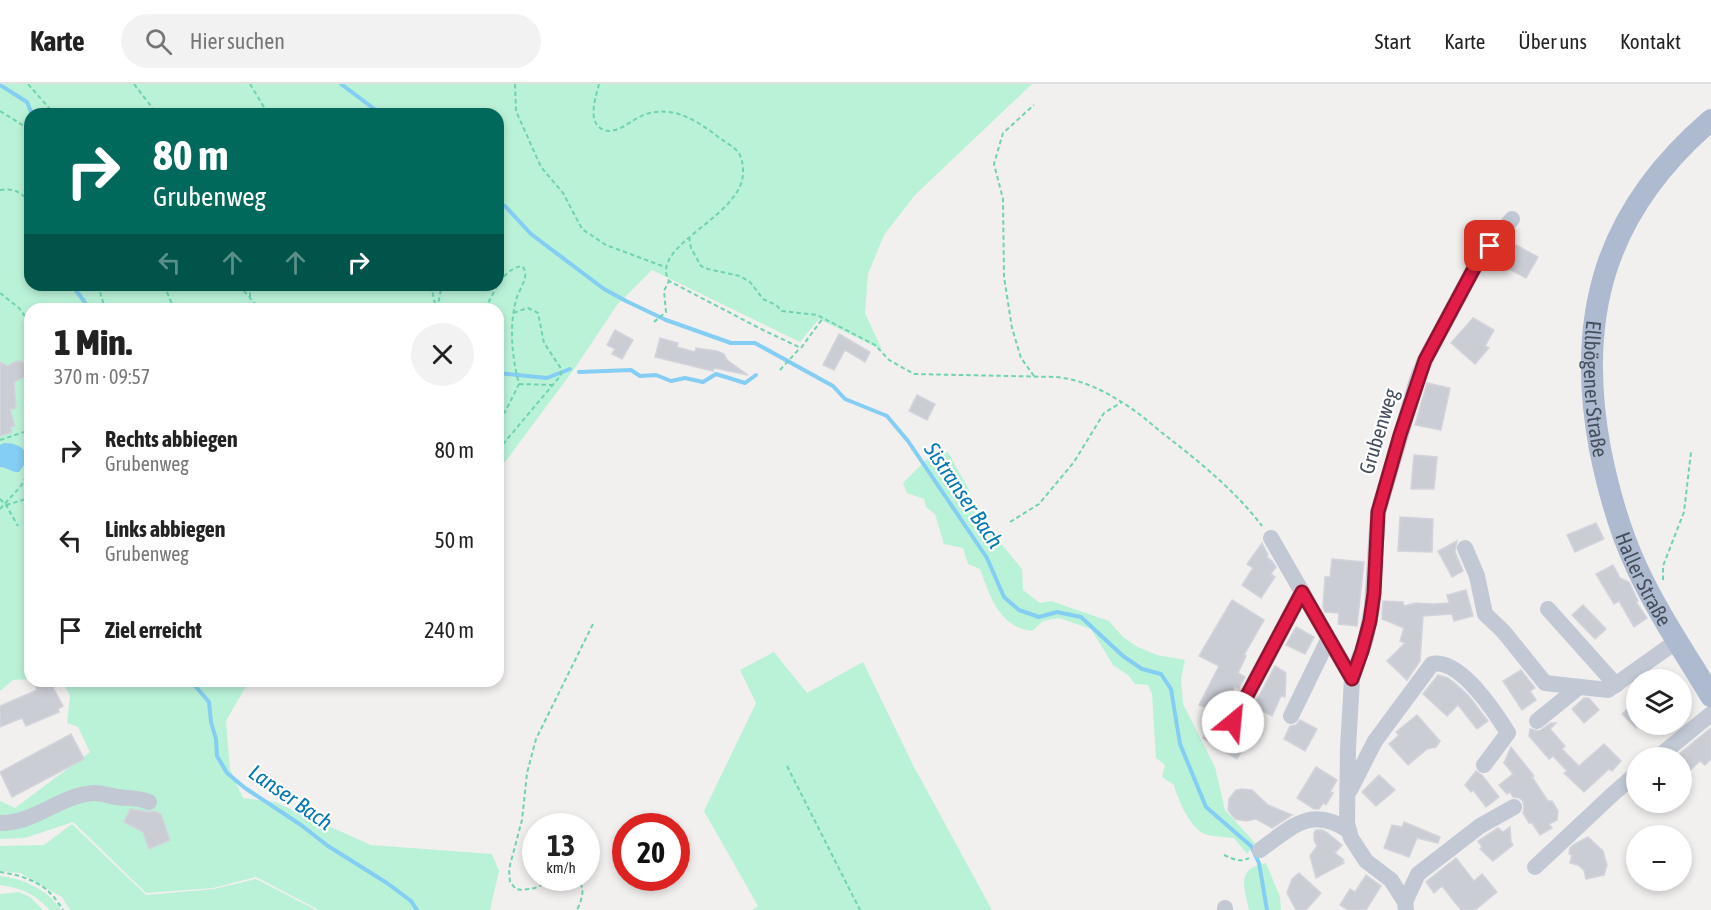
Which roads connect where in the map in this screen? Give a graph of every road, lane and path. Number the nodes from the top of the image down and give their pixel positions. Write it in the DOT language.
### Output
graph roads {
  1 [pos="28,84"];
  2 [pos="134,84"];
  3 [pos="250,84"];
  4 [pos="515,84"];
  5 [pos="599,84"];
  6 [pos="1034,105"];
  7 [pos="49,108"];
  8 [pos="152,108"];
  9 [pos="264,108"];
  10 [pos="0,111"];
  11 [pos="1711,120"];
  12 [pos="24,126"];
  13 [pos="0,189"];
  14 [pos="24,195"];
  15 [pos="1512,219"];
  16 [pos="689,237"];
  17 [pos="666,268"];
  18 [pos="504,277"];
  19 [pos="669,281"];
  20 [pos="244,291"];
  21 [pos="250,291"];
  22 [pos="0,293"];
  23 [pos="250,299"];
  24 [pos="254,303"];
  25 [pos="513,314"];
  26 [pos="24,315"];
  27 [pos="823,318"];
  28 [pos="654,322"];
  29 [pos="801,348"];
  30 [pos="780,370"];
  31 [pos="1034,376"];
  32 [pos="519,384"];
  33 [pos="553,385"];
  34 [pos="1122,402"];
  35 [pos="504,413"];
  36 [pos="24,432"];
  37 [pos="0,440"];
  38 [pos="504,443"];
  39 [pos="1691,452"];
  40 [pos="24,480"];
  41 [pos="0,499"];
  42 [pos="24,500"];
  43 [pos="6,505"];
  44 [pos="0,509"];
  45 [pos="1617,515"];
  46 [pos="1010,522"];
  47 [pos="18,526"];
  48 [pos="1271,538"];
  49 [pos="1465,548"];
  50 [pos="1662,586"];
  51 [pos="1302,592"];
  52 [pos="1548,609"];
  53 [pos="593,624"];
  54 [pos="1328,640"];
  55 [pos="1677,641"];
  56 [pos="1352,679"];
  57 [pos="1616,686"];
  58 [pos="1579,687"];
  59 [pos="1711,696"];
  60 [pos="1711,714"];
  61 [pos="1291,716"];
  62 [pos="1537,721"];
  63 [pos="1233,722"];
  64 [pos="1670,747"];
  65 [pos="1484,765"];
  66 [pos="787,766"];
  67 [pos="1626,783"];
  68 [pos="1348,793"];
  69 [pos="149,802"];
  70 [pos="1514,807"];
  71 [pos="523,813"];
  72 [pos="522,820"];
  73 [pos="0,824"];
  74 [pos="1349,831"];
  75 [pos="1256,853"];
  76 [pos="1224,855"];
  77 [pos="1535,867"];
  78 [pos="0,872"];
  79 [pos="522,890"];
  80 [pos="582,891"];
  81 [pos="1406,906"];
  82 [pos="63,910"];
  83 [pos="577,910"];
  84 [pos="860,910"];
  1 -- 7 [label="path"];
  2 -- 8 [label="path"];
  3 -- 9 [label="path"];
  4 -- 17 [label="path"];
  5 -- 16 [label="path"];
  6 -- 31 [label="path"];
  10 -- 12 [label="path"];
  11 -- 45 [label="main road, Ellbögener Straße"];
  13 -- 14 [label="path"];
  15 -- 56 [label="street, Grubenweg"];
  16 -- 17 [label="path"];
  16 -- 27 [label="path"];
  17 -- 19 [label="path"];
  18 -- 25 [label="path"];
  19 -- 28 [label="path"];
  19 -- 29 [label="path"];
  20 -- 23 [label="path"];
  21 -- 23 [label="path"];
  22 -- 26 [label="path"];
  23 -- 24 [label="path"];
  25 -- 32 [label="path"];
  25 -- 33 [label="path"];
  27 -- 29 [label="path"];
  27 -- 31 [label="path"];
  29 -- 30 [label="path"];
  31 -- 34 [label="path"];
  32 -- 33 [label="path"];
  32 -- 35 [label="path"];
  33 -- 38 [label="path"];
  34 -- 46 [label="path"];
  34 -- 48 [label="path"];
  36 -- 37 [label="path"];
  39 -- 50 [label="path"];
  40 -- 43 [label="path"];
  41 -- 43 [label="path"];
  42 -- 43 [label="path"];
  43 -- 44 [label="path"];
  43 -- 47 [label="path"];
  45 -- 55 [label="main road, Haller Straße"];
  48 -- 51 [label="street"];
  49 -- 58 [label="street"];
  51 -- 54 [label="street"];
  51 -- 63 [label="street"];
  52 -- 57 [label="street"];
  53 -- 71 [label="path"];
  54 -- 56 [label="street"];
  54 -- 61 [label="street"];
  55 -- 57 [label="street, Haller Straße"];
  55 -- 59 [label="main road, Haller Straße"];
  56 -- 68 [label="street, Grubenweg"];
  57 -- 58 [label="street"];
  58 -- 62 [label="street"];
  60 -- 64 [label="street"];
  65 -- 68 [label="street, Grubenweg"];
  66 -- 84 [label="path"];
  67 -- 77 [label="street"];
  68 -- 74 [label="street, Grubenweg"];
  69 -- 73 [label="street"];
  70 -- 81 [label="street, Grubenweg"];
  72 -- 79 [label="path"];
  74 -- 75 [label="street"];
  74 -- 81 [label="street, Grubenweg"];
  75 -- 76 [label="path"];
  78 -- 82 [label="path"];
  80 -- 83 [label="path"];
}
